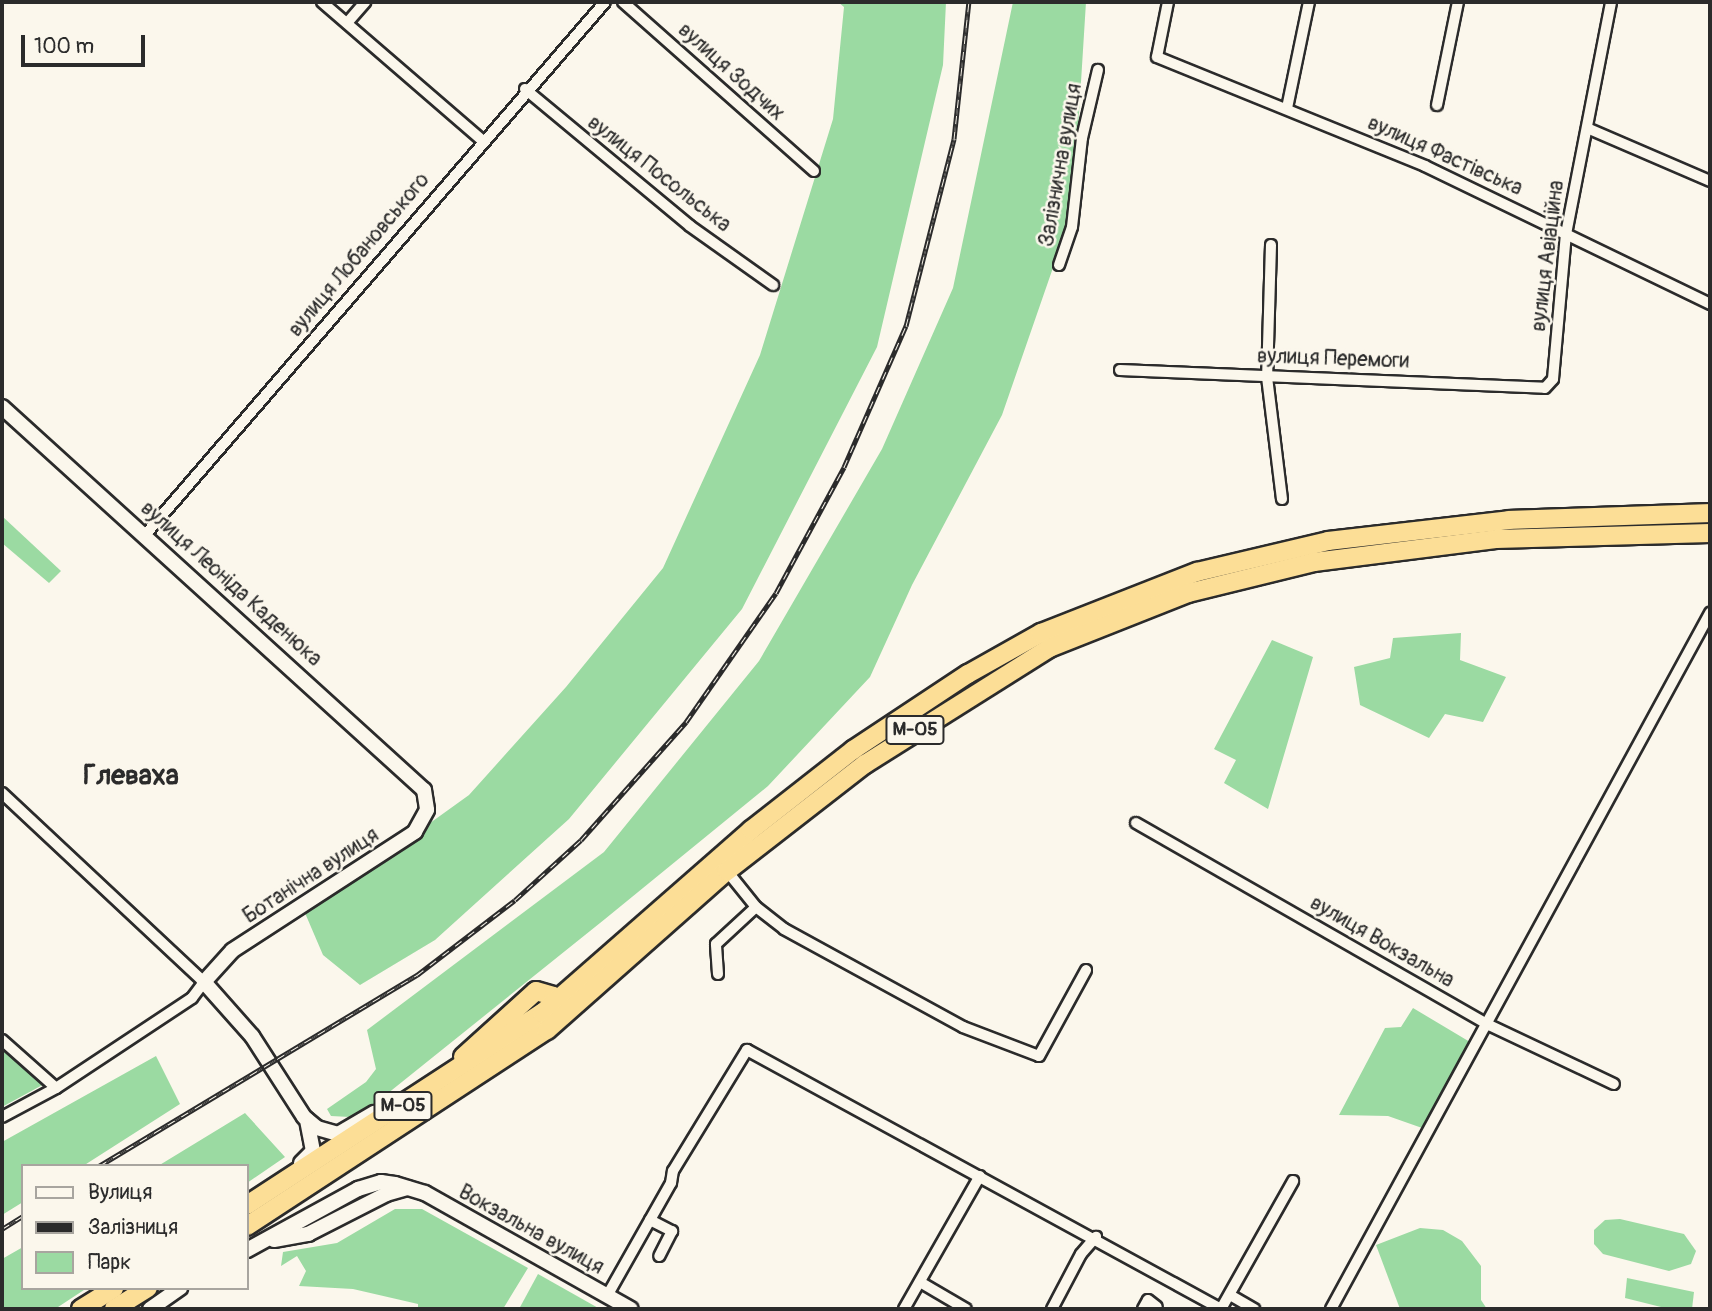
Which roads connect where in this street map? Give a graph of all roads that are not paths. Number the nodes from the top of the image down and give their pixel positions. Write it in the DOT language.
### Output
graph roads {
  1 [pos="322,2"];
  2 [pos="365,2"];
  3 [pos="605,2"];
  4 [pos="623,2"];
  5 [pos="1168,2"];
  6 [pos="1309,2"];
  7 [pos="1458,2"];
  8 [pos="1611,2"];
  9 [pos="347,23"];
  10 [pos="1098,70"];
  11 [pos="525,89"];
  12 [pos="1437,105"];
  13 [pos="1287,108"];
  14 [pos="1587,128"];
  15 [pos="482,140"];
  16 [pos="814,171"];
  17 [pos="1710,181"];
  18 [pos="1566,234"];
  19 [pos="1270,245"];
  20 [pos="1059,265"];
  21 [pos="774,285"];
  22 [pos="1710,304"];
  23 [pos="1120,370"];
  24 [pos="1267,377"];
  25 [pos="1545,388"];
  26 [pos="2,407"];
  27 [pos="1282,499"];
  28 [pos="1710,513"];
  29 [pos="1710,533"];
  30 [pos="145,535"];
  31 [pos="1710,613"];
  32 [pos="2,793"];
  33 [pos="426,797"];
  34 [pos="1136,823"];
  35 [pos="727,871"];
  36 [pos="756,907"];
  37 [pos="1086,970"];
  38 [pos="718,974"];
  39 [pos="204,982"];
  40 [pos="556,1001"];
  41 [pos="555,1024"];
  42 [pos="1489,1025"];
  43 [pos="2,1040"];
  44 [pos="1614,1084"];
  45 [pos="433,1087"];
  46 [pos="56,1088"];
  47 [pos="2,1117"];
  48 [pos="307,1118"];
  49 [pos="980,1176"];
  50 [pos="1293,1181"];
  51 [pos="370,1185"];
  52 [pos="411,1188"];
  53 [pos="248,1194"];
  54 [pos="376,1200"];
  55 [pos="248,1204"];
  56 [pos="330,1205"];
  57 [pos="650,1220"];
  58 [pos="335,1222"];
  59 [pos="248,1225"];
  60 [pos="1096,1237"];
  61 [pos="262,1242"];
  62 [pos="248,1249"];
  63 [pos="659,1256"];
  64 [pos="920,1282"];
  65 [pos="111,1290"];
  66 [pos="145,1290"];
  67 [pos="177,1290"];
  68 [pos="607,1296"];
  69 [pos="1234,1301"];
  70 [pos="1157,1307"];
  71 [pos="81,1309"];
  72 [pos="114,1309"];
  73 [pos="150,1309"];
  74 [pos="631,1309"];
  75 [pos="904,1309"];
  76 [pos="966,1309"];
  77 [pos="1054,1309"];
  78 [pos="1143,1309"];
  79 [pos="1221,1309"];
  80 [pos="1254,1309"];
  81 [pos="1331,1309"];
  1 -- 9 [label="street"];
  2 -- 9 [label="street"];
  3 -- 11 [label="street, вулиця Лобановського"];
  4 -- 16 [label="street, вулиця Зодчих"];
  5 -- 13 [label="street, вулиця Фастівська"];
  6 -- 13 [label="street"];
  7 -- 12 [label="street"];
  8 -- 14 [label="street, вулиця Авіаційна"];
  9 -- 15 [label="street"];
  10 -- 20 [label="street, Залізнична вулиця"];
  11 -- 15 [label="street, вулиця Лобановського"];
  11 -- 21 [label="street, вулиця Посольська"];
  13 -- 18 [label="street, вулиця Фастівська"];
  14 -- 17 [label="street"];
  14 -- 18 [label="street, вулиця Авіаційна"];
  15 -- 30 [label="street, вулиця Лобановського"];
  18 -- 22 [label="street, вулиця Фастівська"];
  18 -- 25 [label="street, вулиця Авіаційна"];
  19 -- 24 [label="street"];
  23 -- 24 [label="street, вулиця Перемоги"];
  24 -- 25 [label="street, вулиця Перемоги"];
  24 -- 27 [label="street"];
  26 -- 30 [label="street, вулиця Леоніда Каденюка"];
  28 -- 40 [label="highway, М-05"];
  29 -- 35 [label="highway, М-05"];
  30 -- 33 [label="street, вулиця Леоніда Каденюка"];
  31 -- 42 [label="street"];
  32 -- 39 [label="street"];
  33 -- 39 [label="street, Ботанічна вулиця"];
  34 -- 42 [label="street, вулиця Вокзальна"];
  35 -- 36 [label="street"];
  35 -- 41 [label="highway, М-05"];
  36 -- 37 [label="street"];
  36 -- 38 [label="street"];
  39 -- 46 [label="street, Ботанічна вулиця"];
  39 -- 48 [label="street"];
  40 -- 41 [label="highway"];
  40 -- 45 [label="highway"];
  41 -- 59 [label="highway, М-05"];
  42 -- 44 [label="street, вулиця Вокзальна"];
  42 -- 81 [label="street"];
  43 -- 46 [label="street"];
  45 -- 48 [label="street"];
  45 -- 55 [label="highway, М-05"];
  46 -- 47 [label="street, Ботанічна вулиця"];
  48 -- 53 [label="street"];
  49 -- 57 [label="street"];
  49 -- 60 [label="street"];
  49 -- 64 [label="street"];
  50 -- 69 [label="street"];
  51 -- 52 [label="street"];
  51 -- 54 [label="street"];
  51 -- 56 [label="street"];
  52 -- 54 [label="street"];
  52 -- 68 [label="street, Вокзальна вулиця"];
  54 -- 58 [label="street"];
  56 -- 58 [label="street"];
  56 -- 61 [label="street"];
  57 -- 63 [label="street"];
  57 -- 68 [label="street"];
  58 -- 61 [label="street"];
  60 -- 77 [label="street"];
  60 -- 79 [label="street"];
  61 -- 62 [label="street"];
  64 -- 75 [label="street"];
  64 -- 76 [label="street"];
  65 -- 71 [label="highway"];
  66 -- 72 [label="highway"];
  67 -- 73 [label="street"];
  68 -- 74 [label="street, Вокзальна вулиця"];
  69 -- 79 [label="street"];
  69 -- 80 [label="street"];
  70 -- 78 [label="street"];
}
